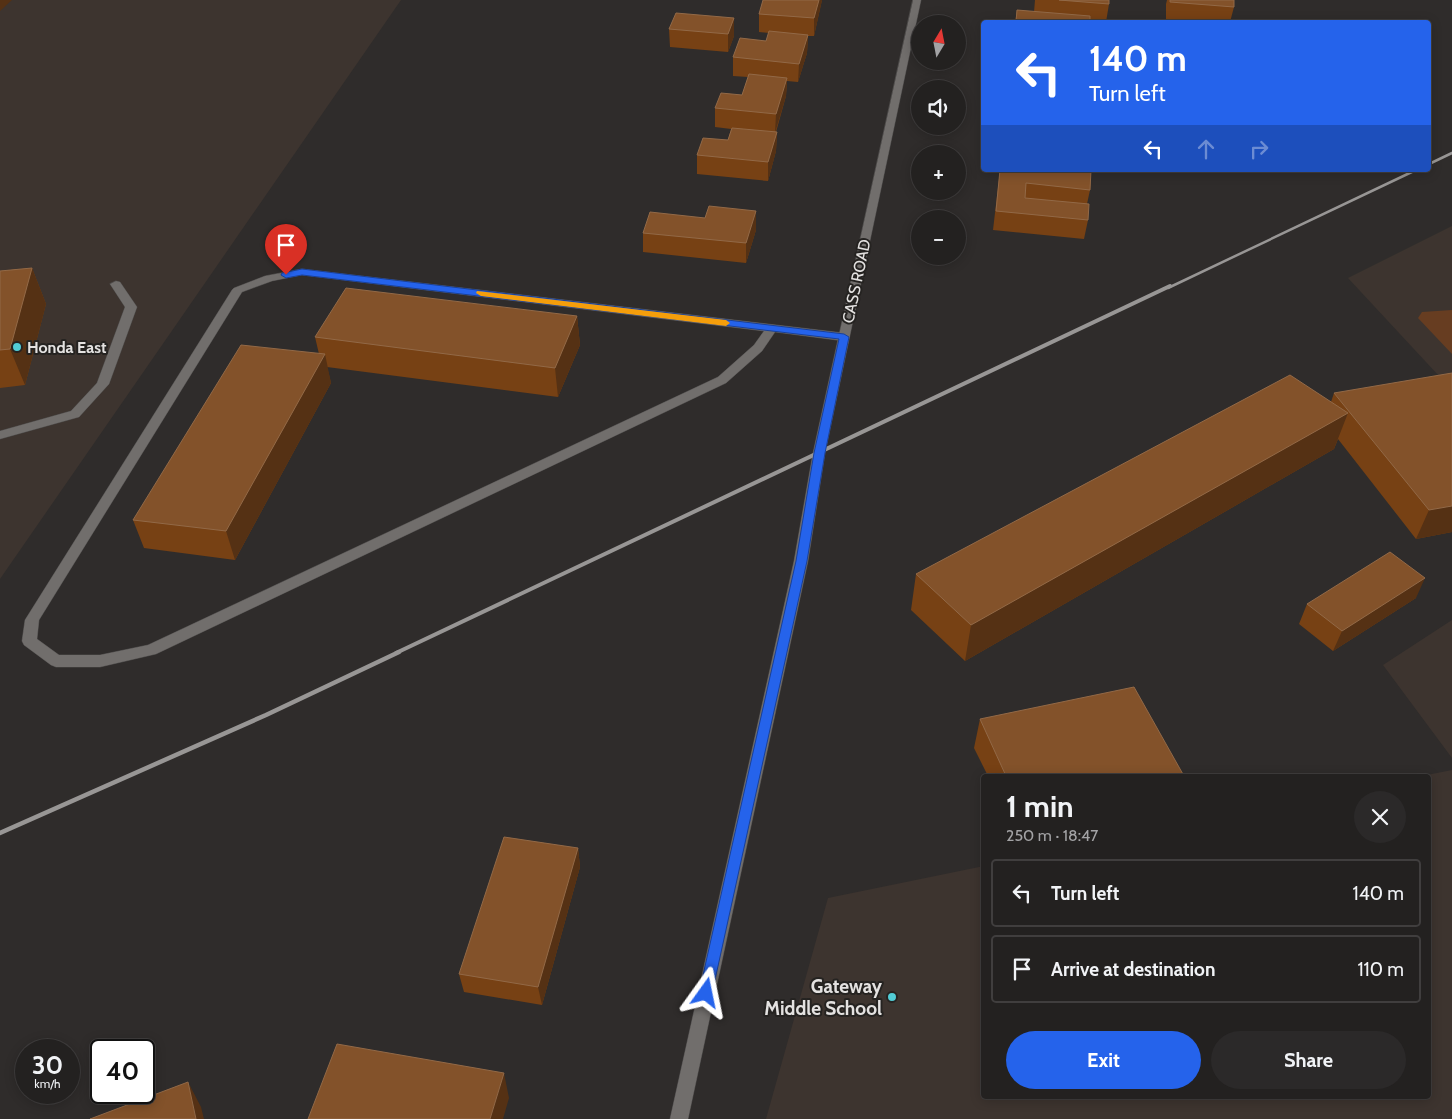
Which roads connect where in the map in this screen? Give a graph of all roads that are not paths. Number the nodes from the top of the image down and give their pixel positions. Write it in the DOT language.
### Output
graph roads {
  1 [pos="917,0"];
  2 [pos="116,284"];
  3 [pos="772,328"];
  4 [pos="844,337"];
  5 [pos="0,436"];
  6 [pos="679,1119"];
  1 -- 4 [label="street, CASS ROAD"];
  2 -- 5 [label="street"];
  3 -- 3 [label="street"];
  3 -- 4 [label="street"];
  4 -- 6 [label="street, CASS ROAD"];
}
